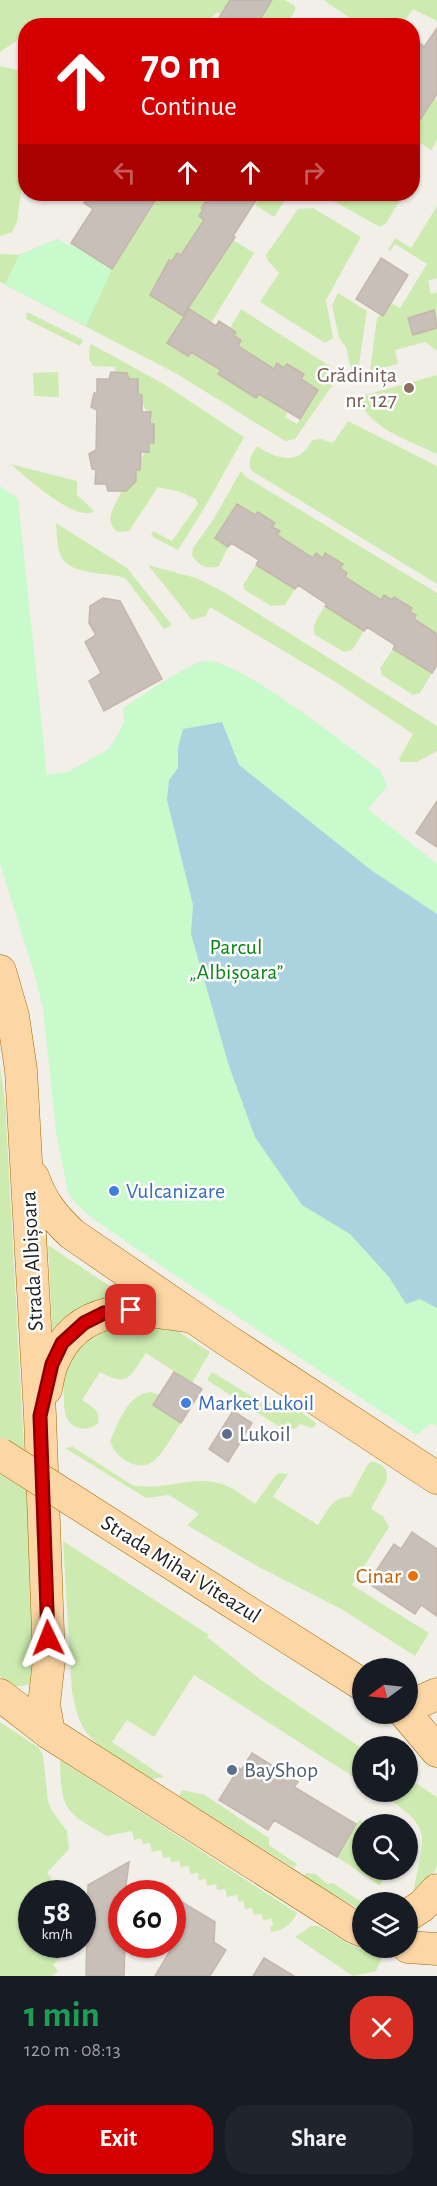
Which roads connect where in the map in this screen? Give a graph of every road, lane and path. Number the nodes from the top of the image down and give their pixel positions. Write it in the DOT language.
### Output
graph roads {
  1 [pos="0,971"];
  2 [pos="27,1159"];
  3 [pos="194,1317"];
  4 [pos="40,1416"];
  5 [pos="0,1454"];
  6 [pos="437,1478"];
  7 [pos="49,1660"];
  8 [pos="352,1678"];
  9 [pos="437,1694"];
  10 [pos="5,1699"];
  11 [pos="418,1703"];
  12 [pos="418,1720"];
  13 [pos="415,1724"];
  14 [pos="437,1732"];
  15 [pos="49,1733"];
  16 [pos="437,1751"];
  17 [pos="85,1755"];
  18 [pos="437,1890"];
  19 [pos="418,1909"];
  20 [pos="352,1923"];
  21 [pos="418,1948"];
  22 [pos="437,1949"];
  1 -- 2 [label="main road, Strada Albișoara"];
  2 -- 3 [label="main road"];
  2 -- 4 [label="main road, Strada Albișoara"];
  3 -- 4 [label="main road"];
  3 -- 6 [label="main road"];
  4 -- 7 [label="main road, Strada Albișoara"];
  5 -- 8 [label="main road, Strada Mihai Viteazul, bridge"];
  7 -- 15 [label="main road, Strada Albișoara"];
  7 -- 17 [label="main road"];
  9 -- 11 [label="main road"];
  10 -- 15 [label="main road"];
  12 -- 14 [label="main road"];
  13 -- 16 [label="main road"];
  15 -- 17 [label="main road"];
  17 -- 20 [label="main road"];
  18 -- 19 [label="main road"];
  21 -- 22 [label="main road"];
}
